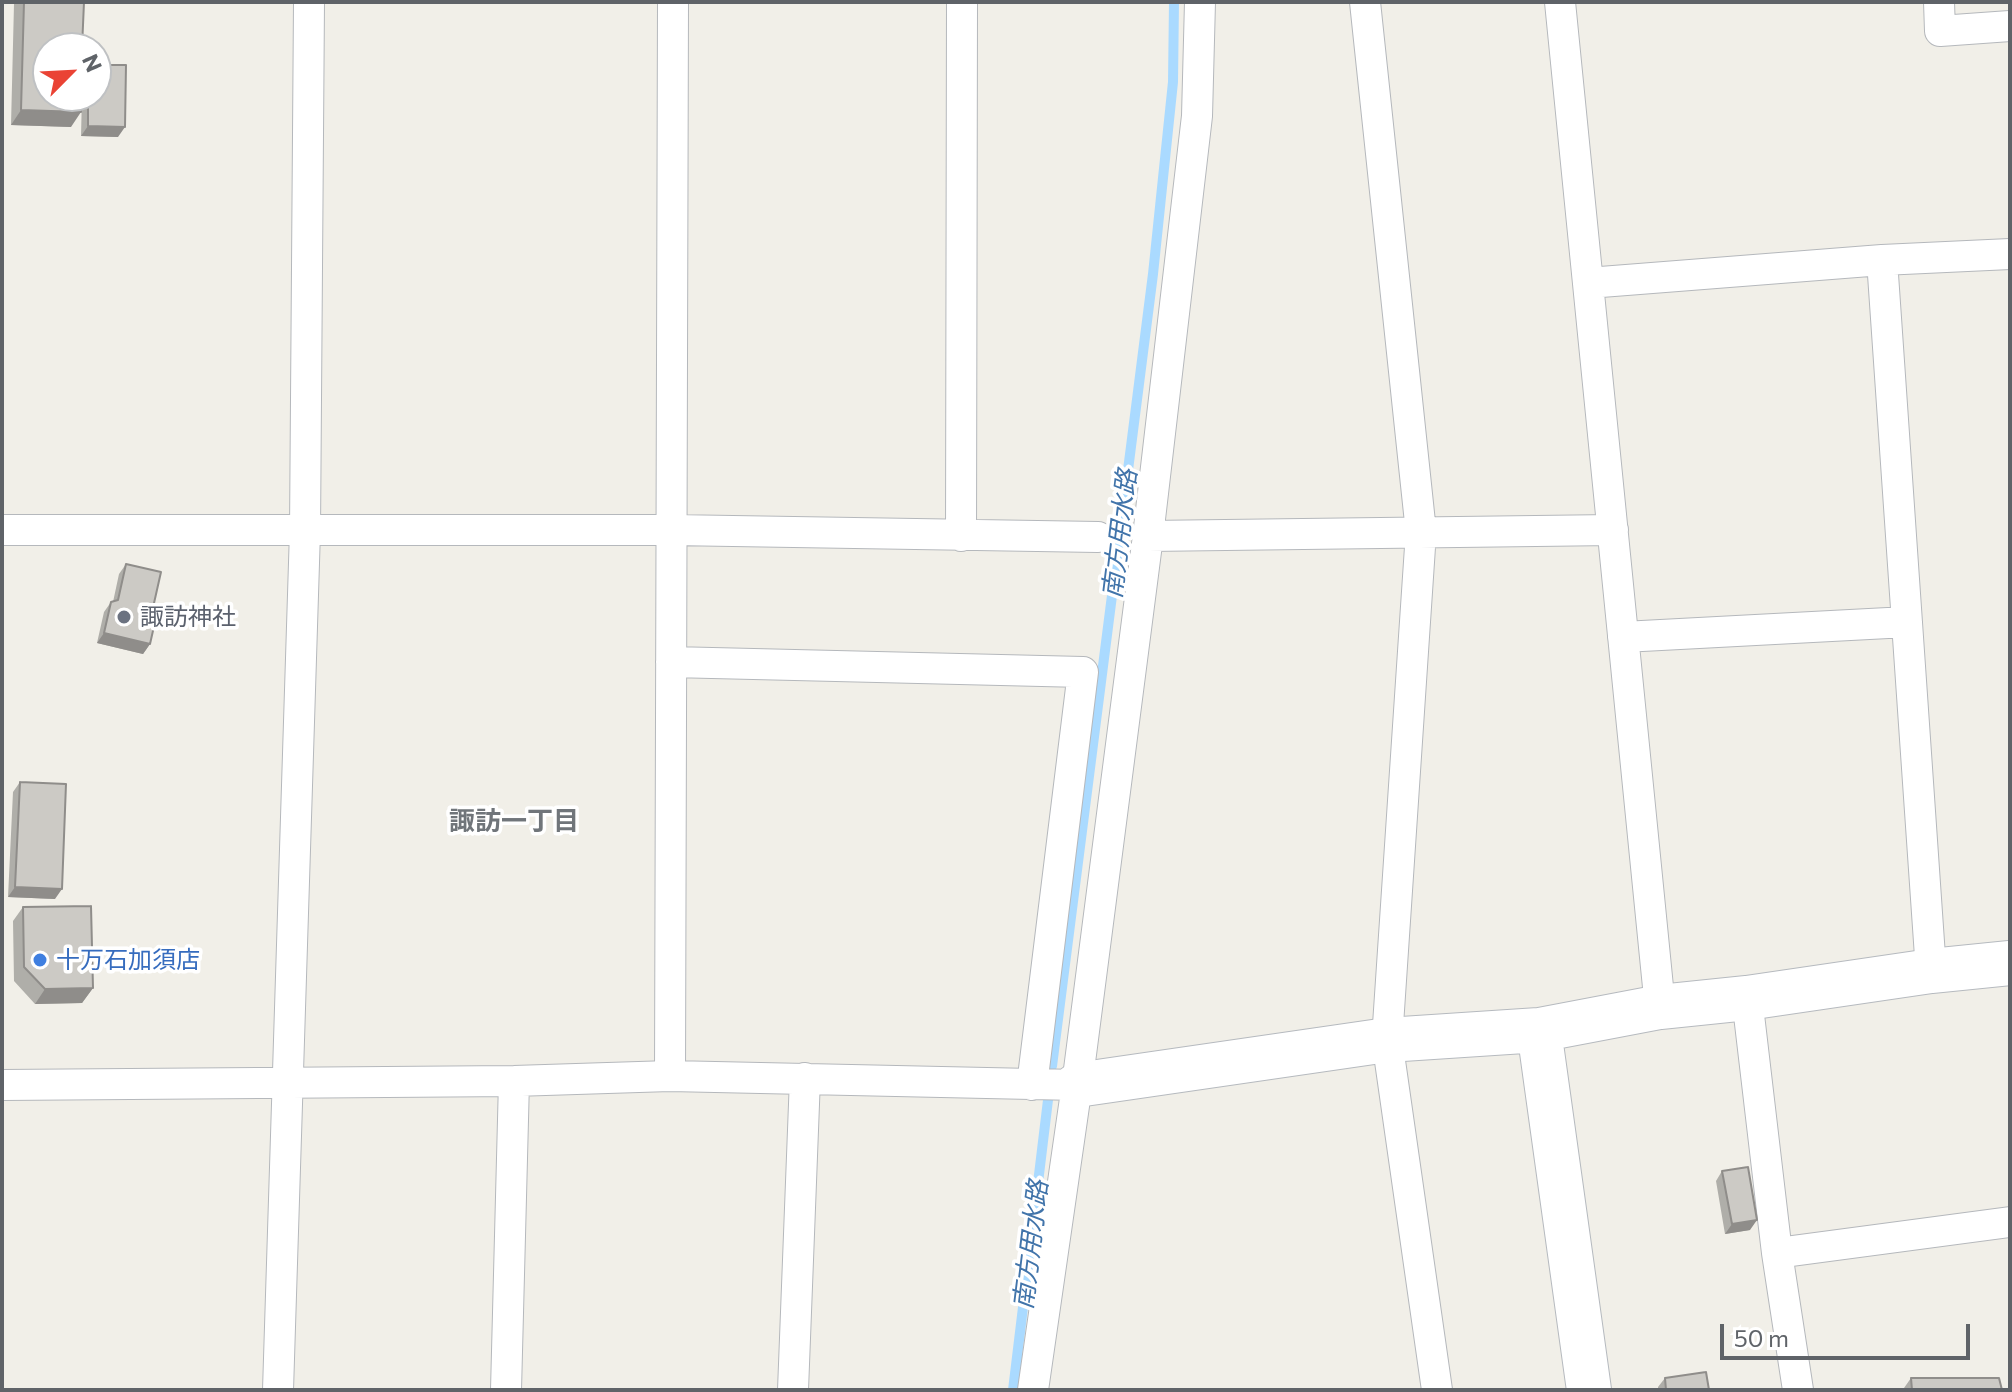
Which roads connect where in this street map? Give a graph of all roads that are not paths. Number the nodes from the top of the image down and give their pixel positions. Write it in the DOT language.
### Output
graph roads {
  1 [pos="309,2"];
  2 [pos="673,2"];
  3 [pos="962,2"];
  4 [pos="1200,2"];
  5 [pos="1365,2"];
  6 [pos="1560,2"];
  7 [pos="1939,2"];
  8 [pos="2010,26"];
  9 [pos="2010,254"];
  10 [pos="1882,260"];
  11 [pos="1588,283"];
  12 [pos="2,530"];
  13 [pos="672,530"];
  14 [pos="1613,530"];
  15 [pos="305,531"];
  16 [pos="1421,532"];
  17 [pos="961,536"];
  18 [pos="1148,536"];
  19 [pos="1098,537"];
  20 [pos="1907,622"];
  21 [pos="1623,637"];
  22 [pos="671,662"];
  23 [pos="2010,963"];
  24 [pos="1931,971"];
  25 [pos="1747,998"];
  26 [pos="1660,1007"];
  27 [pos="1539,1030"];
  28 [pos="1387,1040"];
  29 [pos="670,1076"];
  30 [pos="805,1078"];
  31 [pos="514,1081"];
  32 [pos="288,1083"];
  33 [pos="2,1085"];
  34 [pos="1032,1085"];
  35 [pos="1077,1085"];
  36 [pos="2010,1222"];
  37 [pos="1777,1253"];
  38 [pos="278,1390"];
  39 [pos="506,1390"];
  40 [pos="793,1390"];
  41 [pos="1033,1390"];
  42 [pos="1437,1390"];
  43 [pos="1589,1390"];
  44 [pos="1798,1390"];
  1 -- 15 [label="street"];
  2 -- 13 [label="street"];
  3 -- 17 [label="street"];
  4 -- 18 [label="street"];
  5 -- 16 [label="street"];
  6 -- 11 [label="street"];
  7 -- 8 [label="street"];
  9 -- 10 [label="street"];
  10 -- 11 [label="street"];
  10 -- 20 [label="street"];
  11 -- 14 [label="street"];
  12 -- 15 [label="street"];
  13 -- 15 [label="street"];
  13 -- 17 [label="street"];
  13 -- 22 [label="street"];
  14 -- 16 [label="street"];
  14 -- 21 [label="street"];
  15 -- 32 [label="street"];
  16 -- 18 [label="street"];
  16 -- 28 [label="street"];
  17 -- 19 [label="street"];
  18 -- 35 [label="street"];
  20 -- 21 [label="street"];
  20 -- 24 [label="street"];
  21 -- 26 [label="street"];
  22 -- 29 [label="street"];
  22 -- 34 [label="street"];
  23 -- 24 [label="street"];
  24 -- 25 [label="street"];
  25 -- 26 [label="street"];
  25 -- 37 [label="street"];
  26 -- 27 [label="street"];
  27 -- 28 [label="street"];
  27 -- 43 [label="street"];
  28 -- 35 [label="street"];
  28 -- 42 [label="street"];
  29 -- 30 [label="street"];
  29 -- 31 [label="street"];
  30 -- 34 [label="street"];
  30 -- 40 [label="street"];
  31 -- 32 [label="street"];
  31 -- 39 [label="street"];
  32 -- 33 [label="street"];
  32 -- 38 [label="street"];
  34 -- 35 [label="street"];
  35 -- 41 [label="street"];
  36 -- 37 [label="street"];
  37 -- 44 [label="street"];
}
